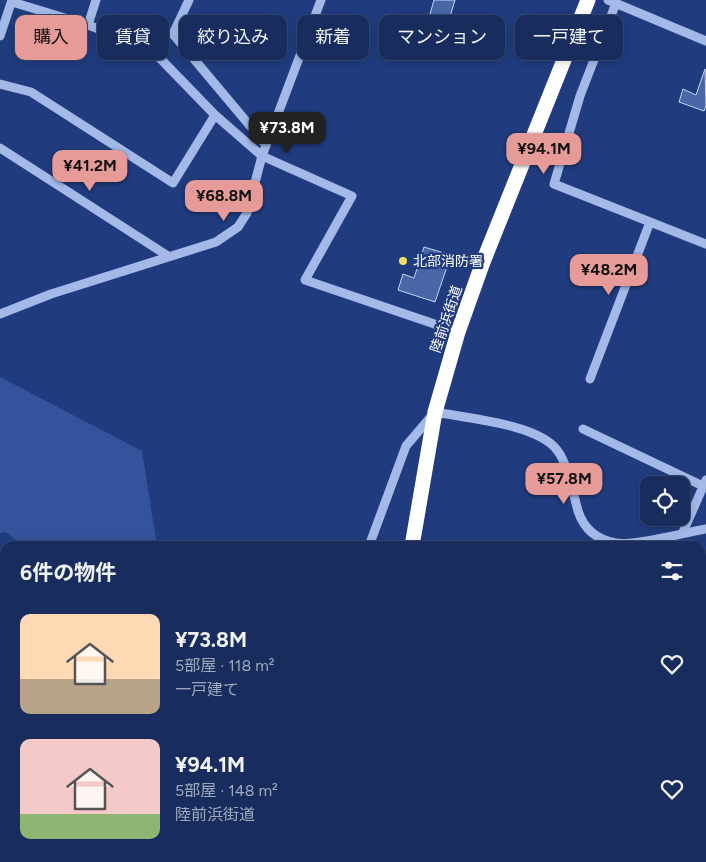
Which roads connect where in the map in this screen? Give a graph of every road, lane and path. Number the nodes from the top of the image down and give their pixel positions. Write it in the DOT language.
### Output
graph roads {
  1 [pos="96,0"];
  2 [pos="189,0"];
  3 [pos="321,0"];
  4 [pos="588,0"];
  5 [pos="12,1"];
  6 [pos="612,1"];
  7 [pos="88,25"];
  8 [pos="0,36"];
  9 [pos="706,41"];
  10 [pos="0,84"];
  11 [pos="216,115"];
  12 [pos="266,145"];
  13 [pos="0,148"];
  14 [pos="262,156"];
  15 [pos="650,222"];
  16 [pos="706,244"];
  17 [pos="168,256"];
  18 [pos="0,314"];
  19 [pos="458,332"];
  20 [pos="590,379"];
  21 [pos="435,412"];
  22 [pos="582,429"];
  23 [pos="705,483"];
  24 [pos="706,529"];
  25 [pos="683,532"];
  26 [pos="371,541"];
  27 [pos="413,541"];
  28 [pos="609,541"];
  29 [pos="634,541"];
  1 -- 7 [label="street"];
  2 -- 12 [label="street"];
  3 -- 12 [label="street"];
  4 -- 19 [label="highway, 陸前浜街道"];
  5 -- 7 [label="street"];
  5 -- 8 [label="street"];
  6 -- 9 [label="street"];
  6 -- 15 [label="street"];
  7 -- 11 [label="street"];
  10 -- 11 [label="street"];
  11 -- 14 [label="street"];
  12 -- 14 [label="street"];
  13 -- 17 [label="street"];
  14 -- 17 [label="street"];
  14 -- 19 [label="street"];
  15 -- 16 [label="street"];
  15 -- 20 [label="street"];
  17 -- 18 [label="street"];
  19 -- 21 [label="highway, 陸前浜街道"];
  21 -- 26 [label="street"];
  21 -- 27 [label="highway, 陸前浜街道"];
  21 -- 28 [label="street"];
  22 -- 23 [label="street"];
  23 -- 25 [label="street"];
  24 -- 25 [label="street"];
  25 -- 29 [label="street"];
}
